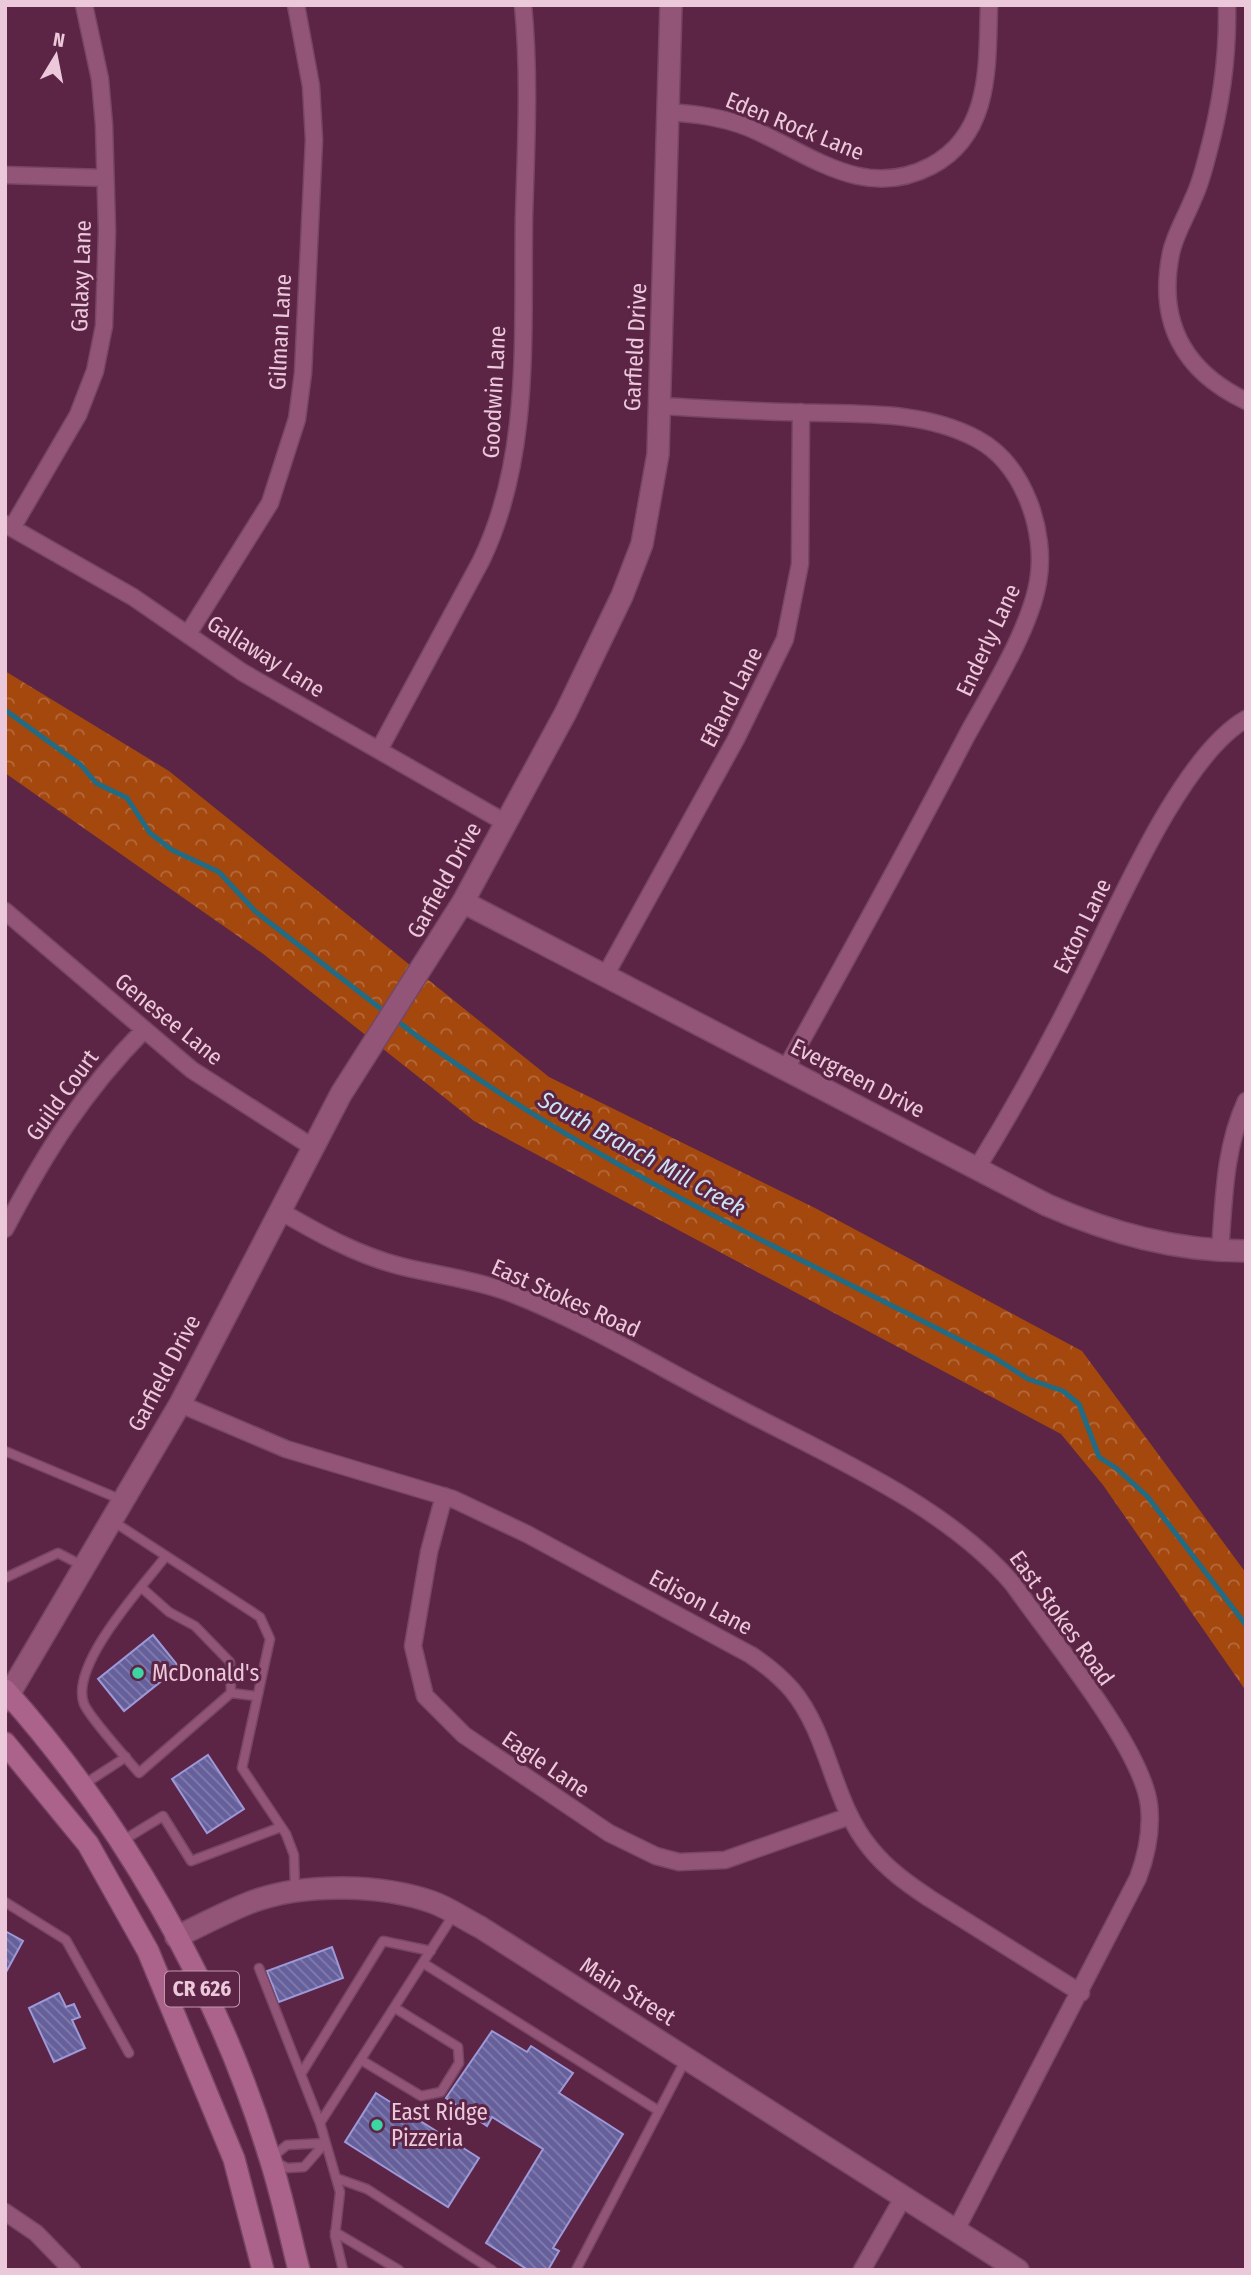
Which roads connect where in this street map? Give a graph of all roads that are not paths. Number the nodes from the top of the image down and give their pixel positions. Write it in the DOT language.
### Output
graph roads {
  1 [pos="84,5"];
  2 [pos="296,5"];
  3 [pos="523,5"];
  4 [pos="671,5"];
  5 [pos="989,5"];
  6 [pos="1227,5"];
  7 [pos="668,112"];
  8 [pos="5,175"];
  9 [pos="105,178"];
  10 [pos="1246,401"];
  11 [pos="659,406"];
  12 [pos="801,412"];
  13 [pos="9,526"];
  14 [pos="188,634"];
  15 [pos="1246,719"];
  16 [pos="379,750"];
  17 [pos="506,823"];
  18 [pos="463,902"];
  19 [pos="5,911"];
  20 [pos="606,976"];
  21 [pos="143,1031"];
  22 [pos="785,1070"];
  23 [pos="1246,1101"];
  24 [pos="314,1148"];
  25 [pos="977,1168"];
  26 [pos="280,1211"];
  27 [pos="5,1229"];
  28 [pos="1220,1251"];
  29 [pos="1246,1251"];
  30 [pos="180,1404"];
  31 [pos="5,1451"];
  32 [pos="444,1496"];
  33 [pos="123,1501"];
  34 [pos="111,1520"];
  35 [pos="166,1556"];
  36 [pos="85,1567"];
  37 [pos="5,1578"];
  38 [pos="142,1588"];
  39 [pos="231,1693"];
  40 [pos="7,1695"];
  41 [pos="256,1696"];
  42 [pos="5,1743"];
  43 [pos="126,1757"];
  44 [pos="81,1787"];
  45 [pos="850,1816"];
  46 [pos="281,1826"];
  47 [pos="122,1841"];
  48 [pos="295,1891"];
  49 [pos="5,1902"];
  50 [pos="454,1914"];
  51 [pos="176,1937"];
  52 [pos="431,1951"];
  53 [pos="423,1963"];
  54 [pos="258,1968"];
  55 [pos="1081,1993"];
  56 [pos="395,2008"];
  57 [pos="129,2053"];
  58 [pos="686,2059"];
  59 [pos="361,2060"];
  60 [pos="301,2074"];
  61 [pos="659,2110"];
  62 [pos="320,2123"];
  63 [pos="326,2143"];
  64 [pos="234,2159"];
  65 [pos="270,2159"];
  66 [pos="336,2178"];
  67 [pos="904,2196"];
  68 [pos="5,2212"];
  69 [pos="956,2230"];
  70 [pos="335,2232"];
  71 [pos="72,2270"];
  72 [pos="263,2270"];
  73 [pos="299,2270"];
  74 [pos="343,2270"];
  75 [pos="399,2270"];
  76 [pos="492,2270"];
  77 [pos="576,2270"];
  78 [pos="862,2270"];
  79 [pos="1018,2270"];
  1 -- 9 [label="street, Galaxy Lane"];
  2 -- 14 [label="street, Gilman Lane"];
  3 -- 16 [label="street, Goodwin Lane"];
  4 -- 7 [label="street, Garfield Drive"];
  5 -- 7 [label="street, Eden Rock Lane"];
  6 -- 10 [label="street"];
  7 -- 11 [label="street, Garfield Drive"];
  8 -- 9 [label="street"];
  9 -- 13 [label="street, Galaxy Lane"];
  11 -- 12 [label="street, Enderly Lane"];
  11 -- 17 [label="street, Garfield Drive"];
  12 -- 20 [label="street, Efland Lane"];
  12 -- 22 [label="street, Enderly Lane"];
  13 -- 14 [label="street, Gallaway Lane"];
  14 -- 16 [label="street, Gallaway Lane"];
  15 -- 25 [label="street, Exton Lane"];
  16 -- 17 [label="street, Gallaway Lane"];
  17 -- 18 [label="street, Garfield Drive"];
  18 -- 20 [label="street, Evergreen Drive"];
  18 -- 24 [label="street, Garfield Drive"];
  19 -- 21 [label="street, Genesee Lane"];
  20 -- 22 [label="street, Evergreen Drive"];
  21 -- 24 [label="street, Genesee Lane"];
  21 -- 27 [label="street, Guild Court"];
  22 -- 25 [label="street, Evergreen Drive"];
  23 -- 28 [label="street"];
  24 -- 26 [label="street, Garfield Drive"];
  25 -- 28 [label="street, Evergreen Drive"];
  26 -- 30 [label="street, Garfield Drive"];
  26 -- 55 [label="street, East Stokes Road"];
  28 -- 29 [label="street, Evergreen Drive"];
  30 -- 32 [label="street, Edison Lane"];
  30 -- 33 [label="street, Garfield Drive"];
  31 -- 33 [label="lane"];
  32 -- 45 [label="street, Edison Lane"];
  32 -- 45 [label="street, Eagle Lane"];
  33 -- 34 [label="street, Garfield Drive"];
  34 -- 35 [label="lane"];
  34 -- 36 [label="street, Garfield Drive"];
  35 -- 38 [label="lane"];
  35 -- 41 [label="lane"];
  36 -- 37 [label="lane"];
  36 -- 40 [label="street, Garfield Drive"];
  38 -- 39 [label="lane"];
  38 -- 43 [label="lane"];
  39 -- 41 [label="lane"];
  39 -- 43 [label="lane"];
  40 -- 44 [label="main road, CR 626"];
  41 -- 46 [label="lane"];
  42 -- 64 [label="main road, CR 626"];
  43 -- 44 [label="lane"];
  44 -- 47 [label="main road, CR 626"];
  45 -- 55 [label="street, Edison Lane"];
  46 -- 47 [label="lane"];
  46 -- 48 [label="lane"];
  47 -- 51 [label="main road, CR 626"];
  48 -- 50 [label="street, Main Street"];
  48 -- 51 [label="street, Main Street"];
  49 -- 57 [label="lane"];
  50 -- 52 [label="lane"];
  50 -- 58 [label="street, Main Street"];
  51 -- 65 [label="main road, CR 626"];
  52 -- 53 [label="lane"];
  52 -- 60 [label="lane"];
  53 -- 56 [label="lane"];
  53 -- 61 [label="lane"];
  54 -- 60 [label="lane"];
  55 -- 69 [label="street, East Stokes Road"];
  56 -- 59 [label="lane"];
  56 -- 59 [label="lane"];
  58 -- 61 [label="lane"];
  58 -- 67 [label="street, Main Street"];
  59 -- 62 [label="lane"];
  60 -- 62 [label="lane"];
  61 -- 77 [label="lane"];
  62 -- 63 [label="lane"];
  63 -- 65 [label="lane"];
  63 -- 65 [label="lane"];
  63 -- 66 [label="lane"];
  64 -- 65 [label="main road"];
  64 -- 72 [label="main road, CR 626"];
  65 -- 73 [label="main road, CR 626"];
  66 -- 70 [label="lane"];
  66 -- 76 [label="lane"];
  67 -- 69 [label="street, Main Street"];
  67 -- 78 [label="street"];
  68 -- 71 [label="street"];
  69 -- 79 [label="street, Main Street"];
  70 -- 74 [label="lane"];
  70 -- 75 [label="lane"];
}
